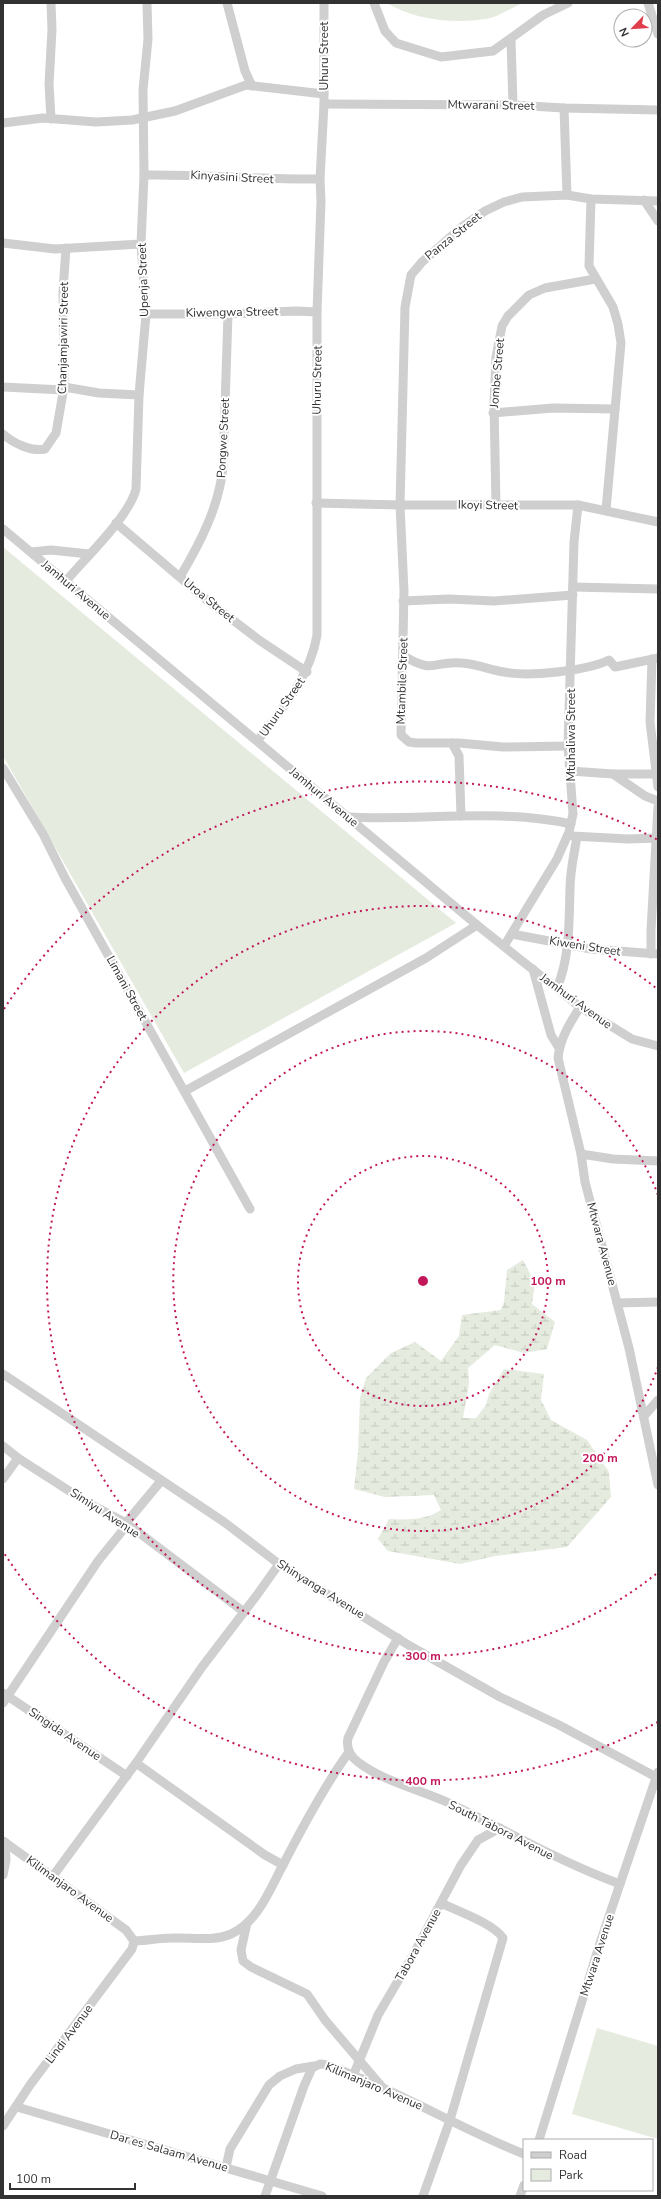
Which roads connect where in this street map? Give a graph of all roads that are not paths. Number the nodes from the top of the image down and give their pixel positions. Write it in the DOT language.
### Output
graph roads {
  1 [pos="51,3"];
  2 [pos="147,3"];
  3 [pos="227,3"];
  4 [pos="324,3"];
  5 [pos="374,3"];
  6 [pos="568,3"];
  7 [pos="648,3"];
  8 [pos="658,34"];
  9 [pos="511,40"];
  10 [pos="252,86"];
  11 [pos="324,99"];
  12 [pos="513,104"];
  13 [pos="564,108"];
  14 [pos="658,110"];
  15 [pos="51,118"];
  16 [pos="143,118"];
  17 [pos="3,123"];
  18 [pos="144,174"];
  19 [pos="320,179"];
  20 [pos="567,195"];
  21 [pos="591,198"];
  22 [pos="644,200"];
  23 [pos="658,200"];
  24 [pos="658,220"];
  25 [pos="3,243"];
  26 [pos="141,244"];
  27 [pos="66,248"];
  28 [pos="595,279"];
  29 [pos="317,312"];
  30 [pos="146,314"];
  31 [pos="228,314"];
  32 [pos="3,387"];
  33 [pos="64,388"];
  34 [pos="139,396"];
  35 [pos="615,409"];
  36 [pos="493,413"];
  37 [pos="3,434"];
  38 [pos="316,503"];
  39 [pos="400,505"];
  40 [pos="578,505"];
  41 [pos="496,506"];
  42 [pos="606,510"];
  43 [pos="658,522"];
  44 [pos="116,523"];
  45 [pos="3,529"];
  46 [pos="31,552"];
  47 [pos="89,554"];
  48 [pos="180,577"];
  49 [pos="66,581"];
  50 [pos="658,589"];
  51 [pos="573,591"];
  52 [pos="403,601"];
  53 [pos="404,656"];
  54 [pos="655,658"];
  55 [pos="572,669"];
  56 [pos="307,672"];
  57 [pos="258,740"];
  58 [pos="452,743"];
  59 [pos="568,746"];
  60 [pos="3,768"];
  61 [pos="570,771"];
  62 [pos="614,774"];
  63 [pos="657,774"];
  64 [pos="658,787"];
  65 [pos="658,801"];
  66 [pos="658,807"];
  67 [pos="461,816"];
  68 [pos="348,817"];
  69 [pos="571,824"];
  70 [pos="572,836"];
  71 [pos="657,838"];
  72 [pos="655,908"];
  73 [pos="477,925"];
  74 [pos="512,934"];
  75 [pos="566,944"];
  76 [pos="504,946"];
  77 [pos="655,954"];
  78 [pos="534,969"];
  79 [pos="557,988"];
  80 [pos="580,1007"];
  81 [pos="658,1046"];
  82 [pos="559,1048"];
  83 [pos="185,1091"];
  84 [pos="581,1154"];
  85 [pos="658,1161"];
  86 [pos="250,1209"];
  87 [pos="658,1302"];
  88 [pos="617,1303"];
  89 [pos="3,1374"];
  90 [pos="658,1400"];
  91 [pos="644,1416"];
  92 [pos="3,1446"];
  93 [pos="18,1458"];
  94 [pos="3,1479"];
  95 [pos="161,1481"];
  96 [pos="658,1485"];
  97 [pos="127,1524"];
  98 [pos="279,1564"];
  99 [pos="244,1612"];
  100 [pos="398,1638"];
  101 [pos="4,1697"];
  102 [pos="349,1752"];
  103 [pos="136,1763"];
  104 [pos="657,1775"];
  105 [pos="126,1776"];
  106 [pos="500,1828"];
  107 [pos="4,1841"];
  108 [pos="283,1865"];
  109 [pos="3,1875"];
  110 [pos="53,1876"];
  111 [pos="620,1884"];
  112 [pos="440,1903"];
  113 [pos="247,1923"];
  114 [pos="134,1941"];
  115 [pos="359,2058"];
  116 [pos="314,2066"];
  117 [pos="354,2076"];
  118 [pos="383,2088"];
  119 [pos="17,2107"];
  120 [pos="450,2120"];
  121 [pos="3,2126"];
  122 [pos="538,2139"];
  123 [pos="523,2154"];
  124 [pos="226,2167"];
  125 [pos="270,2181"];
  126 [pos="265,2196"];
  127 [pos="322,2196"];
  128 [pos="423,2196"];
  1 -- 15 [label="street"];
  2 -- 16 [label="street, Upenja Street"];
  3 -- 10 [label="street"];
  4 -- 11 [label="street, Uhuru Street"];
  5 -- 9 [label="street"];
  6 -- 9 [label="street"];
  7 -- 8 [label="street"];
  9 -- 12 [label="street"];
  10 -- 11 [label="street, Mtwarani Street"];
  10 -- 16 [label="street, Mtwarani Street"];
  11 -- 12 [label="street, Mtwarani Street"];
  11 -- 19 [label="street, Uhuru Street"];
  12 -- 13 [label="street, Mtwarani Street"];
  13 -- 14 [label="street, Mtwarani Street"];
  13 -- 20 [label="street"];
  15 -- 16 [label="street, Mtwarani Street"];
  15 -- 17 [label="street, Mtwarani Street"];
  16 -- 18 [label="street, Upenja Street"];
  18 -- 19 [label="street, Kinyasini Street"];
  18 -- 26 [label="street, Upenja Street"];
  19 -- 29 [label="street, Uhuru Street"];
  20 -- 21 [label="street, Panza Street"];
  20 -- 39 [label="street, Panza Street"];
  21 -- 22 [label="street, Panza Street"];
  21 -- 28 [label="street"];
  22 -- 23 [label="street, Panza Street"];
  22 -- 24 [label="street"];
  25 -- 27 [label="street"];
  26 -- 27 [label="street"];
  26 -- 30 [label="street, Upenja Street"];
  27 -- 33 [label="street, Chanjamjawiri Street"];
  28 -- 35 [label="street"];
  28 -- 36 [label="street, Jombe Street"];
  29 -- 31 [label="street, Kiwengwa Street"];
  29 -- 38 [label="street, Uhuru Street"];
  30 -- 31 [label="street, Kiwengwa Street"];
  30 -- 34 [label="street, Upenja Street"];
  31 -- 48 [label="street, Pongwe Street"];
  32 -- 33 [label="street"];
  33 -- 34 [label="street"];
  33 -- 37 [label="street, Chanjamjawiri Street"];
  34 -- 44 [label="street, Upenja Street"];
  35 -- 36 [label="street"];
  35 -- 42 [label="street"];
  36 -- 41 [label="street, Jombe Street"];
  38 -- 39 [label="street, Ikoyi Street"];
  38 -- 56 [label="street, Uhuru Street"];
  39 -- 41 [label="street, Ikoyi Street"];
  39 -- 52 [label="street, Mtambile Street"];
  40 -- 41 [label="street, Ikoyi Street"];
  40 -- 42 [label="street, Ikoyi Street"];
  40 -- 51 [label="street, Mtuhaliwa Street"];
  42 -- 43 [label="street, Ikoyi Street"];
  44 -- 47 [label="street, Upenja Street"];
  44 -- 48 [label="street, Uroa Street"];
  45 -- 46 [label="street, Jamhuri Avenue"];
  46 -- 47 [label="street"];
  46 -- 49 [label="street, Jamhuri Avenue"];
  47 -- 49 [label="street, Upenja Street"];
  48 -- 56 [label="street, Uroa Street"];
  49 -- 57 [label="street, Jamhuri Avenue"];
  50 -- 51 [label="street"];
  51 -- 52 [label="street"];
  51 -- 55 [label="street, Mtuhaliwa Street"];
  52 -- 53 [label="street, Mtambile Street"];
  53 -- 55 [label="street"];
  53 -- 58 [label="street, Mtambile Street"];
  54 -- 55 [label="street"];
  54 -- 63 [label="street"];
  55 -- 59 [label="street, Mtuhaliwa Street"];
  56 -- 57 [label="street, Uhuru Street"];
  57 -- 68 [label="street, Jamhuri Avenue"];
  58 -- 59 [label="street, Mtambile Street"];
  58 -- 67 [label="street"];
  59 -- 61 [label="street, Mtuhaliwa Street"];
  60 -- 83 [label="street, Limani Street"];
  61 -- 62 [label="street"];
  61 -- 69 [label="street, Mtuhaliwa Street"];
  62 -- 63 [label="street"];
  62 -- 65 [label="street"];
  63 -- 64 [label="street"];
  66 -- 71 [label="street"];
  67 -- 68 [label="street"];
  67 -- 69 [label="street"];
  68 -- 73 [label="street, Jamhuri Avenue"];
  69 -- 70 [label="street, Mtuhaliwa Street"];
  70 -- 71 [label="street"];
  70 -- 74 [label="street, Mtuhaliwa Street"];
  70 -- 75 [label="street"];
  71 -- 72 [label="street"];
  72 -- 77 [label="street"];
  73 -- 76 [label="street, Jamhuri Avenue"];
  73 -- 83 [label="street"];
  74 -- 75 [label="street, Kiweni Street"];
  74 -- 76 [label="street, Mtuhaliwa Street"];
  75 -- 77 [label="street, Kiweni Street"];
  75 -- 79 [label="street"];
  76 -- 78 [label="street, Jamhuri Avenue"];
  78 -- 79 [label="street, Jamhuri Avenue"];
  78 -- 82 [label="street"];
  79 -- 80 [label="street, Jamhuri Avenue"];
  80 -- 81 [label="street, Jamhuri Avenue"];
  80 -- 82 [label="street, Mtwara Avenue"];
  82 -- 84 [label="street, Mtwara Avenue"];
  83 -- 86 [label="street, Limani Street"];
  84 -- 85 [label="street"];
  84 -- 88 [label="street, Mtwara Avenue"];
  87 -- 88 [label="street"];
  88 -- 91 [label="street, Mtwara Avenue"];
  89 -- 95 [label="street, Shinyanga Avenue"];
  90 -- 91 [label="street"];
  91 -- 96 [label="street, Mtwara Avenue"];
  92 -- 93 [label="street, Simiyu Avenue"];
  93 -- 94 [label="street"];
  93 -- 97 [label="street, Simiyu Avenue"];
  95 -- 97 [label="street"];
  95 -- 98 [label="street, Shinyanga Avenue"];
  97 -- 99 [label="street, Simiyu Avenue"];
  97 -- 101 [label="street"];
  98 -- 99 [label="street"];
  98 -- 100 [label="street, Shinyanga Avenue"];
  99 -- 103 [label="street"];
  100 -- 102 [label="street"];
  100 -- 104 [label="street, Shinyanga Avenue"];
  101 -- 105 [label="street, Singida Avenue"];
  102 -- 106 [label="street, South Tabora Avenue"];
  102 -- 108 [label="street"];
  103 -- 105 [label="street"];
  103 -- 108 [label="street"];
  104 -- 111 [label="street, Mtwara Avenue"];
  105 -- 110 [label="street"];
  106 -- 111 [label="street, South Tabora Avenue"];
  106 -- 112 [label="street, Tabora Avenue"];
  107 -- 109 [label="street"];
  107 -- 110 [label="street, Kilimanjaro Avenue"];
  108 -- 113 [label="street"];
  110 -- 114 [label="street, Kilimanjaro Avenue"];
  111 -- 122 [label="street, Mtwara Avenue"];
  112 -- 115 [label="street, Tabora Avenue"];
  112 -- 120 [label="street"];
  113 -- 114 [label="street"];
  113 -- 115 [label="street"];
  114 -- 119 [label="street, Lindi Avenue"];
  115 -- 117 [label="street, Tabora Avenue"];
  115 -- 118 [label="street"];
  116 -- 117 [label="street, Kilimanjaro Avenue"];
  116 -- 124 [label="street"];
  116 -- 125 [label="street, Kilimanjaro Avenue"];
  117 -- 118 [label="street, Kilimanjaro Avenue"];
  118 -- 120 [label="street, Kilimanjaro Avenue"];
  119 -- 121 [label="street, Lindi Avenue"];
  119 -- 124 [label="street, Dar es Salaam Avenue"];
  120 -- 123 [label="street, Kilimanjaro Avenue"];
  120 -- 128 [label="street"];
  124 -- 125 [label="street, Dar es Salaam Avenue"];
  125 -- 126 [label="street, Kilimanjaro Avenue"];
  125 -- 127 [label="street, Dar es Salaam Avenue"];
}
